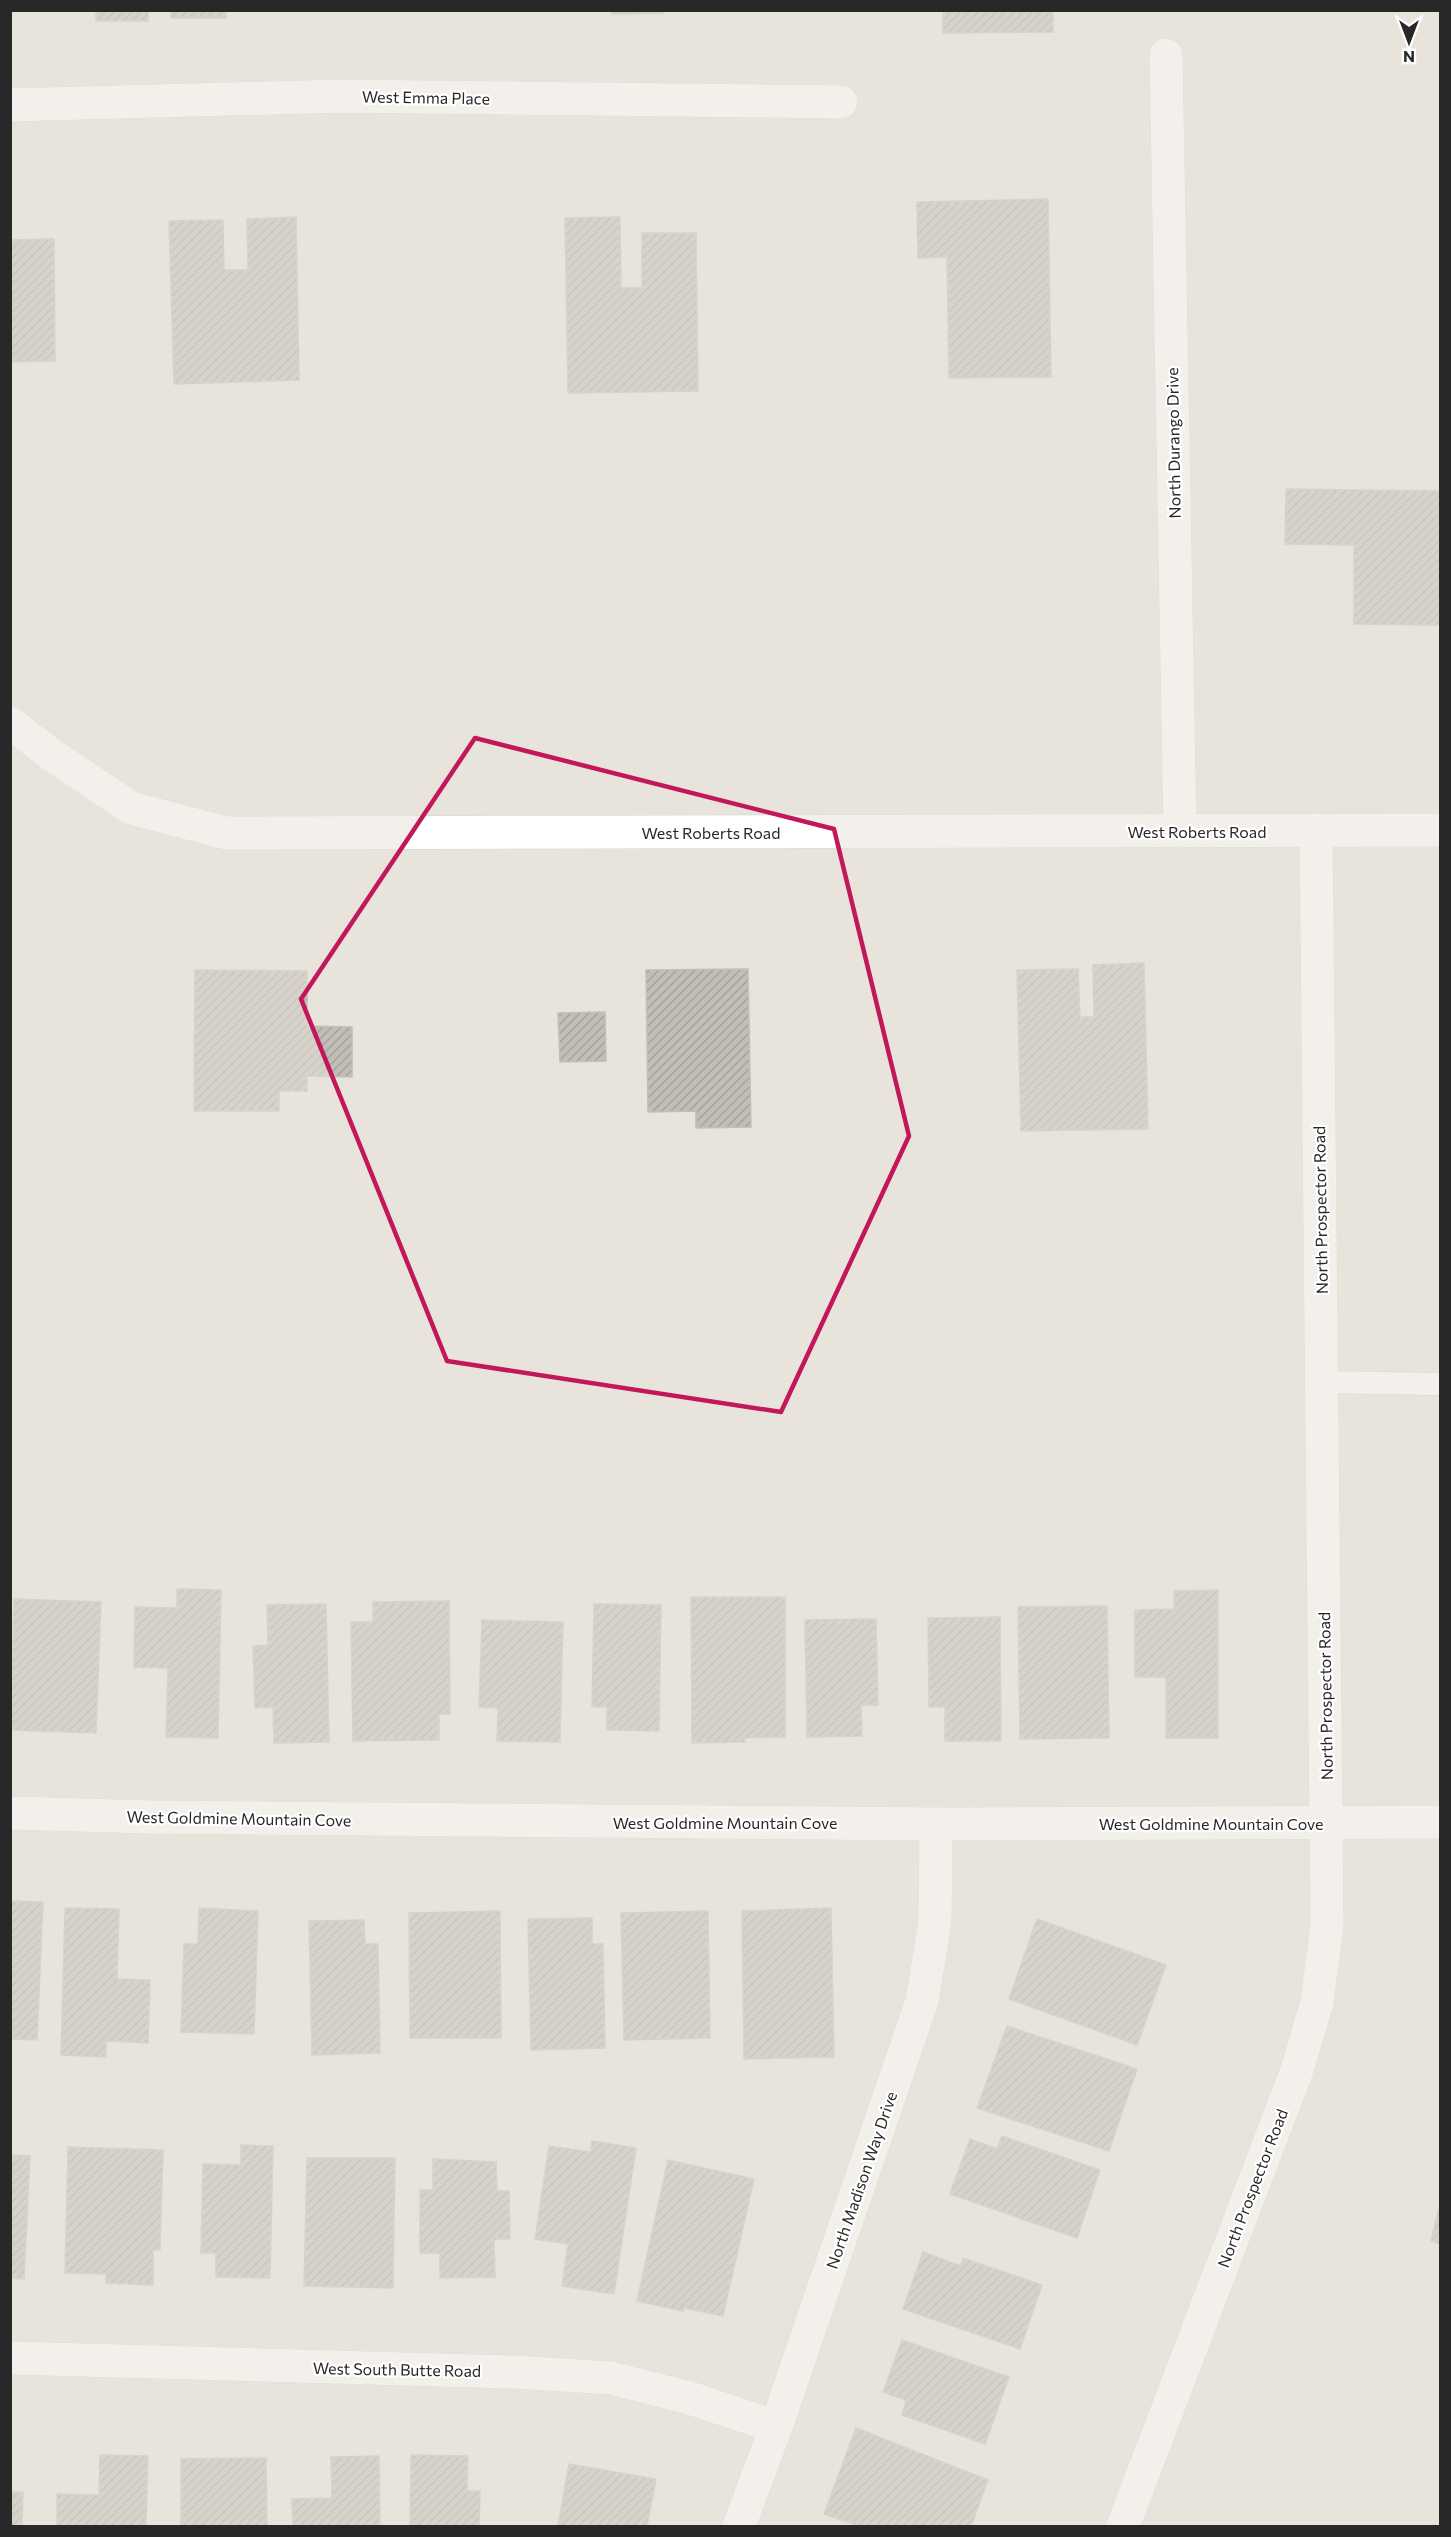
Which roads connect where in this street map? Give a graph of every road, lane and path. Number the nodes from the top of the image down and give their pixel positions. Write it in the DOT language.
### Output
graph roads {
  1 [pos="1166,55"];
  2 [pos="841,102"];
  3 [pos="10,105"];
  4 [pos="10,723"];
  5 [pos="1316,830"];
  6 [pos="1440,830"];
  7 [pos="1180,831"];
  8 [pos="1321,1382"];
  9 [pos="1440,1384"];
  10 [pos="10,1813"];
  11 [pos="1326,1822"];
  12 [pos="1440,1822"];
  13 [pos="936,1824"];
  14 [pos="10,2358"];
  15 [pos="776,2427"];
  16 [pos="740,2526"];
  17 [pos="1123,2526"];
  1 -- 7 [label="street, North Durango Drive"];
  2 -- 3 [label="street, West Emma Place"];
  4 -- 7 [label="street, West Roberts Road"];
  5 -- 6 [label="street, West Roberts Road"];
  5 -- 7 [label="street, West Roberts Road"];
  5 -- 8 [label="street, North Prospector Road"];
  8 -- 9 [label="lane"];
  8 -- 11 [label="street, North Prospector Road"];
  10 -- 13 [label="street, West Goldmine Mountain Cove"];
  11 -- 12 [label="street, West Goldmine Mountain Cove"];
  11 -- 13 [label="street, West Goldmine Mountain Cove"];
  11 -- 17 [label="street, North Prospector Road"];
  13 -- 15 [label="street, North Madison Way Drive"];
  14 -- 15 [label="street, West South Butte Road"];
  15 -- 16 [label="street, North Madison Way Drive"];
}
